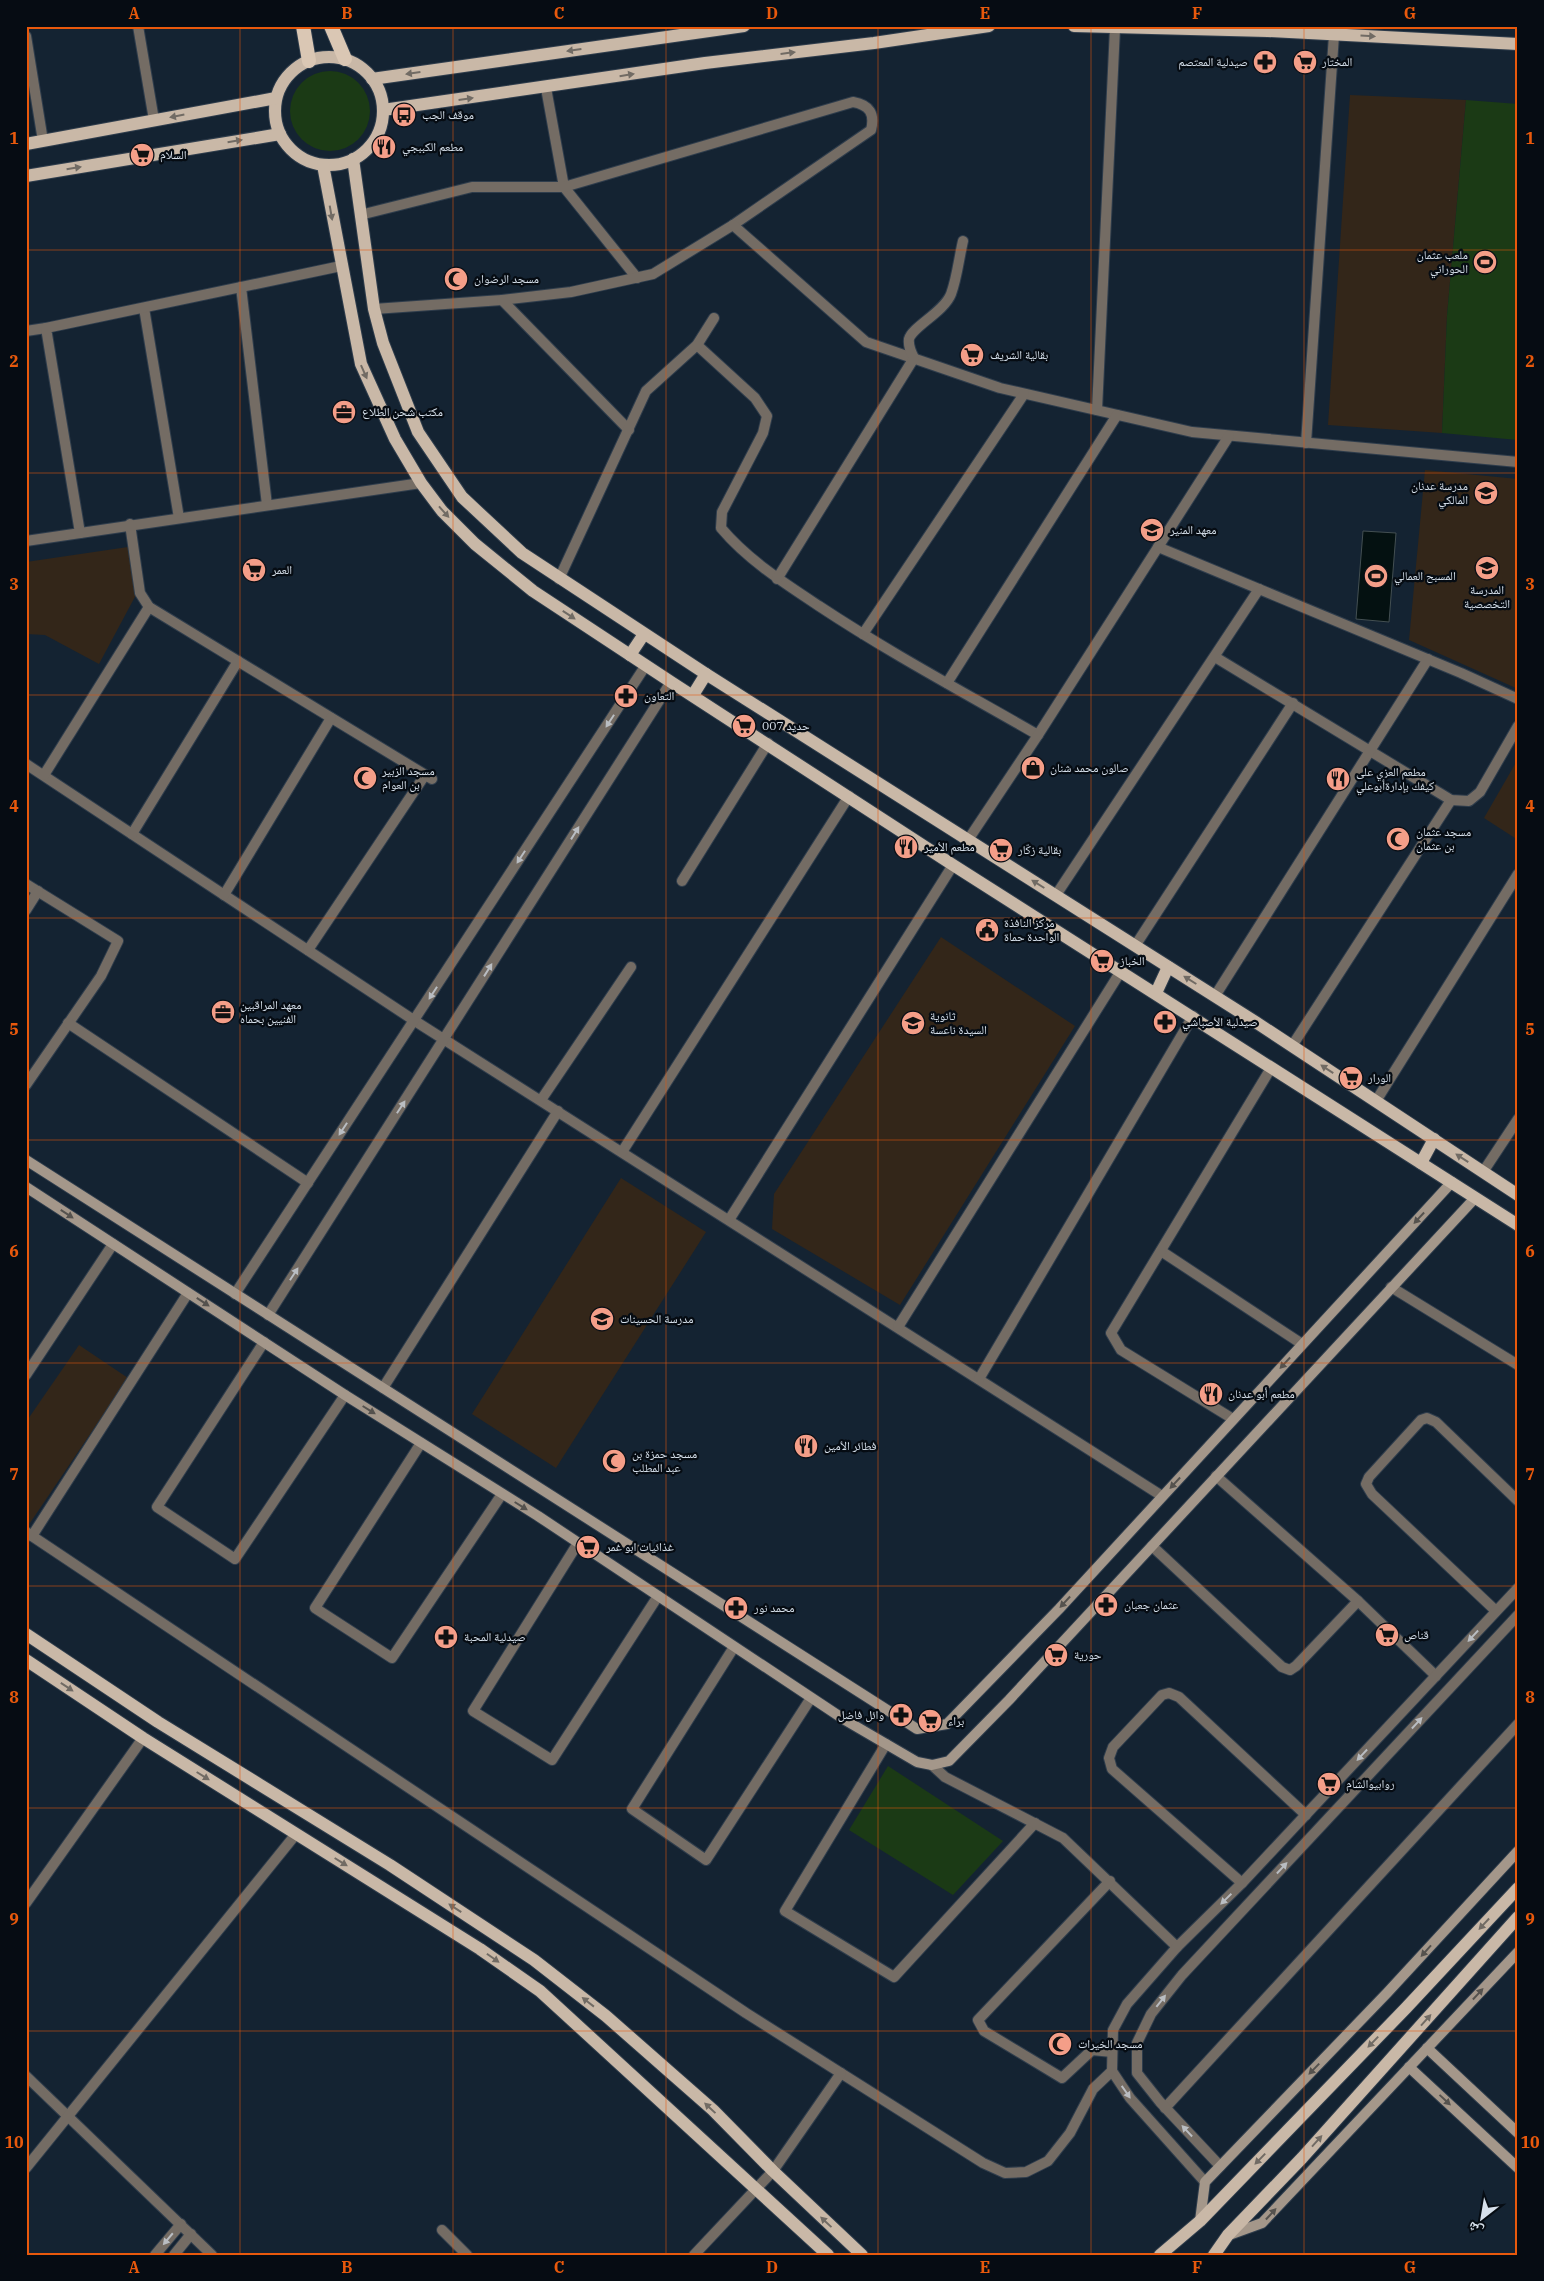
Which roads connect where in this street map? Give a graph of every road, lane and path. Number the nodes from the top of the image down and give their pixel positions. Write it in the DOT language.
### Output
graph roads {
  1 [pos="138,26"];
  2 [pos="303,26"];
  3 [pos="331,26"];
  4 [pos="744,26"];
  5 [pos="989,26"];
  6 [pos="1074,26"];
  7 [pos="1286,26"];
  8 [pos="1115,28"];
  9 [pos="1268,31"];
  10 [pos="1334,35"];
  11 [pos="26,36"];
  12 [pos="1518,44"];
  13 [pos="345,59"];
  14 [pos="309,61"];
  15 [pos="372,79"];
  16 [pos="546,88"];
  17 [pos="276,98"];
  18 [pos="383,110"];
  19 [pos="154,120"];
  20 [pos="280,134"];
  21 [pos="44,141"];
  22 [pos="26,144"];
  23 [pos="353,159"];
  24 [pos="323,165"];
  25 [pos="26,176"];
  26 [pos="564,187"];
  27 [pos="360,215"];
  28 [pos="733,226"];
  29 [pos="963,241"];
  30 [pos="341,266"];
  31 [pos="637,278"];
  32 [pos="241,287"];
  33 [pos="502,300"];
  34 [pos="144,308"];
  35 [pos="374,309"];
  36 [pos="714,318"];
  37 [pos="46,328"];
  38 [pos="26,331"];
  39 [pos="697,345"];
  40 [pos="914,358"];
  41 [pos="1024,394"];
  42 [pos="1097,410"];
  43 [pos="1117,415"];
  44 [pos="629,430"];
  45 [pos="1229,436"];
  46 [pos="1306,443"];
  47 [pos="1518,462"];
  48 [pos="422,483"];
  49 [pos="267,505"];
  50 [pos="179,518"];
  51 [pos="130,524"];
  52 [pos="80,533"];
  53 [pos="26,541"];
  54 [pos="1158,547"];
  55 [pos="559,579"];
  56 [pos="777,579"];
  57 [pos="1259,589"];
  58 [pos="149,607"];
  59 [pos="644,634"];
  60 [pos="863,634"];
  61 [pos="630,655"];
  62 [pos="1215,657"];
  63 [pos="1428,659"];
  64 [pos="238,661"];
  65 [pos="646,665"];
  66 [pos="706,674"];
  67 [pos="671,682"];
  68 [pos="947,683"];
  69 [pos="693,695"];
  70 [pos="1518,699"];
  71 [pos="1293,704"];
  72 [pos="331,718"];
  73 [pos="1518,726"];
  74 [pos="1038,735"];
  75 [pos="768,743"];
  76 [pos="1372,750"];
  77 [pos="26,764"];
  78 [pos="44,775"];
  79 [pos="849,796"];
  80 [pos="1451,800"];
  81 [pos="132,834"];
  82 [pos="968,840"];
  83 [pos="953,865"];
  84 [pos="1518,874"];
  85 [pos="682,881"];
  86 [pos="26,884"];
  87 [pos="38,891"];
  88 [pos="224,895"];
  89 [pos="1056,896"];
  90 [pos="26,910"];
  91 [pos="1135,946"];
  92 [pos="308,950"];
  93 [pos="632,967"];
  94 [pos="1168,967"];
  95 [pos="1122,971"];
  96 [pos="1156,993"];
  97 [pos="1215,996"];
  98 [pos="1193,1016"];
  99 [pos="415,1021"];
  100 [pos="68,1023"];
  101 [pos="444,1039"];
  102 [pos="1292,1046"];
  103 [pos="1272,1068"];
  104 [pos="26,1085"];
  105 [pos="541,1100"];
  106 [pos="1376,1101"];
  107 [pos="558,1111"];
  108 [pos="1518,1119"];
  109 [pos="1434,1139"];
  110 [pos="622,1152"];
  111 [pos="26,1160"];
  112 [pos="1421,1163"];
  113 [pos="1483,1172"];
  114 [pos="1452,1182"];
  115 [pos="308,1183"];
  116 [pos="26,1187"];
  117 [pos="1518,1194"];
  118 [pos="1475,1198"];
  119 [pos="729,1220"];
  120 [pos="1518,1225"];
  121 [pos="113,1244"];
  122 [pos="1161,1251"];
  123 [pos="1391,1287"];
  124 [pos="188,1293"];
  125 [pos="235,1294"];
  126 [pos="268,1315"];
  127 [pos="898,1327"];
  128 [pos="264,1342"];
  129 [pos="1302,1344"];
  130 [pos="1518,1365"];
  131 [pos="26,1375"];
  132 [pos="979,1379"];
  133 [pos="383,1388"];
  134 [pos="344,1395"];
  135 [pos="1233,1418"];
  136 [pos="421,1443"];
  137 [pos="1216,1476"];
  138 [pos="502,1494"];
  139 [pos="1162,1496"];
  140 [pos="1518,1501"];
  141 [pos="29,1534"];
  142 [pos="578,1543"];
  143 [pos="1152,1546"];
  144 [pos="1518,1588"];
  145 [pos="658,1596"];
  146 [pos="1358,1601"];
  147 [pos="1496,1611"];
  148 [pos="1518,1615"];
  149 [pos="26,1634"];
  150 [pos="734,1647"];
  151 [pos="26,1660"];
  152 [pos="1436,1676"];
  153 [pos="811,1698"];
  154 [pos="1518,1724"];
  155 [pos="143,1738"];
  156 [pos="886,1744"];
  157 [pos="932,1765"];
  158 [pos="1306,1814"];
  159 [pos="1035,1823"];
  160 [pos="296,1834"];
  161 [pos="1518,1851"];
  162 [pos="1110,1881"];
  163 [pos="1242,1883"];
  164 [pos="1518,1888"];
  165 [pos="26,1903"];
  166 [pos="1518,1917"];
  167 [pos="1177,1947"];
  168 [pos="1518,1952"];
  169 [pos="1427,2048"];
  170 [pos="1112,2052"];
  171 [pos="1410,2067"];
  172 [pos="1112,2072"];
  173 [pos="841,2073"];
  174 [pos="26,2076"];
  175 [pos="1165,2108"];
  176 [pos="69,2118"];
  177 [pos="1518,2133"];
  178 [pos="1220,2166"];
  179 [pos="26,2168"];
  180 [pos="1518,2168"];
  181 [pos="772,2171"];
  182 [pos="1205,2182"];
  183 [pos="756,2190"];
  184 [pos="1200,2221"];
  185 [pos="181,2224"];
  186 [pos="442,2230"];
  187 [pos="191,2234"];
  188 [pos="1228,2235"];
  189 [pos="155,2255"];
  190 [pos="174,2255"];
  191 [pos="212,2255"];
  192 [pos="467,2255"];
  193 [pos="694,2255"];
  194 [pos="828,2255"];
  195 [pos="862,2255"];
  196 [pos="1160,2255"];
  197 [pos="1214,2255"];
  1 -- 19 [label="street"];
  2 -- 14 [label="highway"];
  3 -- 13 [label="highway"];
  4 -- 15 [label="main road, one-way"];
  16 -- 5 [label="main road, one-way"];
  6 -- 8 [label="main road"];
  7 -- 9 [label="street"];
  8 -- 9 [label="main road"];
  8 -- 42 [label="street"];
  9 -- 10 [label="main road"];
  10 -- 12 [label="main road, one-way"];
  10 -- 46 [label="street"];
  11 -- 21 [label="street"];
  13 -- 14 [label="main road"];
  13 -- 15 [label="main road"];
  14 -- 17 [label="main road"];
  15 -- 18 [label="main road"];
  18 -- 16 [label="main road, one-way"];
  16 -- 26 [label="street"];
  17 -- 19 [label="main road, one-way"];
  17 -- 20 [label="main road"];
  18 -- 23 [label="main road"];
  19 -- 21 [label="main road"];
  20 -- 24 [label="main road"];
  25 -- 20 [label="main road, one-way"];
  21 -- 22 [label="main road"];
  23 -- 24 [label="main road"];
  23 -- 27 [label="main road"];
  24 -- 30 [label="main road, one-way"];
  26 -- 27 [label="street"];
  26 -- 28 [label="street"];
  26 -- 31 [label="street"];
  27 -- 35 [label="main road"];
  28 -- 31 [label="street"];
  28 -- 40 [label="street"];
  29 -- 40 [label="street"];
  30 -- 32 [label="street"];
  30 -- 48 [label="main road, one-way"];
  31 -- 33 [label="street"];
  32 -- 34 [label="street"];
  32 -- 49 [label="street"];
  33 -- 35 [label="street"];
  33 -- 44 [label="street"];
  34 -- 37 [label="street"];
  34 -- 50 [label="street"];
  35 -- 55 [label="main road"];
  36 -- 39 [label="street"];
  37 -- 38 [label="street"];
  37 -- 52 [label="street"];
  39 -- 44 [label="street"];
  39 -- 56 [label="street"];
  40 -- 41 [label="street"];
  40 -- 56 [label="street"];
  41 -- 42 [label="street"];
  41 -- 60 [label="street"];
  42 -- 43 [label="street"];
  43 -- 45 [label="street"];
  43 -- 68 [label="street"];
  44 -- 55 [label="street"];
  45 -- 46 [label="street"];
  45 -- 54 [label="street"];
  46 -- 47 [label="street"];
  48 -- 49 [label="street"];
  48 -- 61 [label="main road, one-way"];
  49 -- 50 [label="street"];
  50 -- 51 [label="street"];
  51 -- 52 [label="street"];
  51 -- 58 [label="street"];
  52 -- 53 [label="street"];
  54 -- 57 [label="street"];
  54 -- 74 [label="street"];
  55 -- 59 [label="main road"];
  56 -- 60 [label="street"];
  57 -- 62 [label="street"];
  57 -- 63 [label="street"];
  58 -- 64 [label="street"];
  58 -- 78 [label="street"];
  59 -- 61 [label="main road"];
  59 -- 66 [label="main road"];
  60 -- 68 [label="street"];
  61 -- 65 [label="main road"];
  62 -- 71 [label="street"];
  62 -- 89 [label="street"];
  63 -- 70 [label="street"];
  63 -- 76 [label="street"];
  64 -- 72 [label="street"];
  64 -- 81 [label="street"];
  65 -- 67 [label="main road"];
  65 -- 99 [label="street, one-way"];
  66 -- 69 [label="main road"];
  66 -- 82 [label="main road"];
  67 -- 69 [label="main road"];
  101 -- 67 [label="street, one-way"];
  68 -- 74 [label="street"];
  69 -- 75 [label="main road"];
  71 -- 76 [label="street"];
  71 -- 91 [label="street"];
  72 -- 88 [label="street"];
  72 -- 92 [label="street"];
  73 -- 80 [label="street"];
  74 -- 82 [label="street"];
  75 -- 79 [label="main road"];
  75 -- 85 [label="street"];
  76 -- 80 [label="street"];
  76 -- 97 [label="street"];
  77 -- 78 [label="street"];
  78 -- 81 [label="street"];
  79 -- 83 [label="main road"];
  79 -- 110 [label="street"];
  80 -- 102 [label="street"];
  81 -- 88 [label="street"];
  89 -- 82 [label="main road, one-way"];
  83 -- 95 [label="main road"];
  83 -- 119 [label="street"];
  84 -- 106 [label="street"];
  86 -- 87 [label="street"];
  87 -- 90 [label="street"];
  87 -- 100 [label="street"];
  88 -- 92 [label="street"];
  89 -- 91 [label="main road"];
  91 -- 94 [label="main road"];
  92 -- 99 [label="street"];
  93 -- 105 [label="street"];
  94 -- 96 [label="main road"];
  97 -- 94 [label="main road, one-way"];
  95 -- 96 [label="main road"];
  95 -- 127 [label="street"];
  96 -- 98 [label="main road"];
  97 -- 102 [label="main road"];
  98 -- 103 [label="main road"];
  98 -- 132 [label="street"];
  99 -- 101 [label="street"];
  99 -- 115 [label="street, one-way"];
  100 -- 104 [label="street"];
  100 -- 115 [label="street"];
  101 -- 105 [label="street"];
  126 -- 101 [label="street, one-way"];
  106 -- 102 [label="main road, one-way"];
  103 -- 112 [label="main road"];
  103 -- 122 [label="street"];
  105 -- 107 [label="street"];
  106 -- 109 [label="main road"];
  107 -- 110 [label="street"];
  107 -- 133 [label="street"];
  108 -- 113 [label="street"];
  109 -- 112 [label="main road"];
  113 -- 109 [label="main road, one-way"];
  110 -- 119 [label="street"];
  111 -- 125 [label="main road"];
  112 -- 114 [label="main road"];
  113 -- 117 [label="main road"];
  114 -- 118 [label="main road"];
  114 -- 129 [label="main road, one-way"];
  115 -- 125 [label="street"];
  116 -- 121 [label="main road, one-way"];
  118 -- 120 [label="main road"];
  118 -- 123 [label="main road"];
  119 -- 127 [label="street"];
  121 -- 124 [label="main road"];
  121 -- 131 [label="street"];
  122 -- 129 [label="street"];
  122 -- 135 [label="street"];
  123 -- 130 [label="street"];
  123 -- 137 [label="main road"];
  124 -- 128 [label="main road, one-way"];
  124 -- 141 [label="street"];
  125 -- 126 [label="main road"];
  126 -- 133 [label="main road"];
  127 -- 132 [label="street"];
  128 -- 134 [label="main road"];
  128 -- 134 [label="street"];
  129 -- 135 [label="main road, one-way"];
  132 -- 139 [label="street"];
  139 -- 133 [label="main road, one-way"];
  134 -- 136 [label="main road, one-way"];
  135 -- 139 [label="main road, one-way"];
  136 -- 138 [label="main road"];
  136 -- 138 [label="street"];
  137 -- 143 [label="main road"];
  137 -- 146 [label="street"];
  138 -- 142 [label="main road, one-way"];
  140 -- 147 [label="street"];
  141 -- 173 [label="street"];
  142 -- 145 [label="main road"];
  142 -- 145 [label="street"];
  143 -- 146 [label="street"];
  143 -- 157 [label="main road"];
  144 -- 147 [label="street"];
  145 -- 150 [label="main road"];
  146 -- 152 [label="street"];
  147 -- 152 [label="street, one-way"];
  175 -- 148 [label="street, one-way"];
  181 -- 149 [label="main road, one-way"];
  150 -- 153 [label="main road"];
  150 -- 153 [label="street"];
  151 -- 155 [label="main road, one-way"];
  152 -- 158 [label="street, one-way"];
  153 -- 156 [label="main road"];
  154 -- 175 [label="street"];
  155 -- 160 [label="main road, one-way"];
  155 -- 165 [label="street"];
  156 -- 157 [label="main road"];
  156 -- 159 [label="street"];
  157 -- 159 [label="street"];
  158 -- 163 [label="street"];
  158 -- 163 [label="street"];
  159 -- 162 [label="street"];
  160 -- 176 [label="street"];
  160 -- 183 [label="main road, one-way"];
  161 -- 178 [label="main road, one-way"];
  162 -- 167 [label="street"];
  162 -- 170 [label="street"];
  163 -- 167 [label="street, one-way"];
  164 -- 184 [label="main road, one-way"];
  188 -- 166 [label="main road, one-way"];
  167 -- 170 [label="street"];
  169 -- 168 [label="main road, one-way"];
  169 -- 171 [label="main road"];
  169 -- 177 [label="main road"];
  170 -- 172 [label="street"];
  171 -- 180 [label="main road, one-way"];
  188 -- 171 [label="main road, one-way"];
  172 -- 173 [label="street"];
  172 -- 182 [label="street, one-way"];
  173 -- 181 [label="street"];
  174 -- 176 [label="street"];
  178 -- 175 [label="street, one-way"];
  176 -- 179 [label="street"];
  176 -- 185 [label="street"];
  178 -- 182 [label="main road"];
  181 -- 183 [label="street"];
  195 -- 181 [label="main road, one-way"];
  182 -- 184 [label="main road"];
  183 -- 193 [label="street"];
  183 -- 194 [label="main road"];
  184 -- 196 [label="main road"];
  185 -- 187 [label="street"];
  185 -- 189 [label="street, one-way"];
  186 -- 192 [label="street"];
  187 -- 190 [label="street"];
  187 -- 191 [label="street"];
  188 -- 197 [label="main road"];
}
